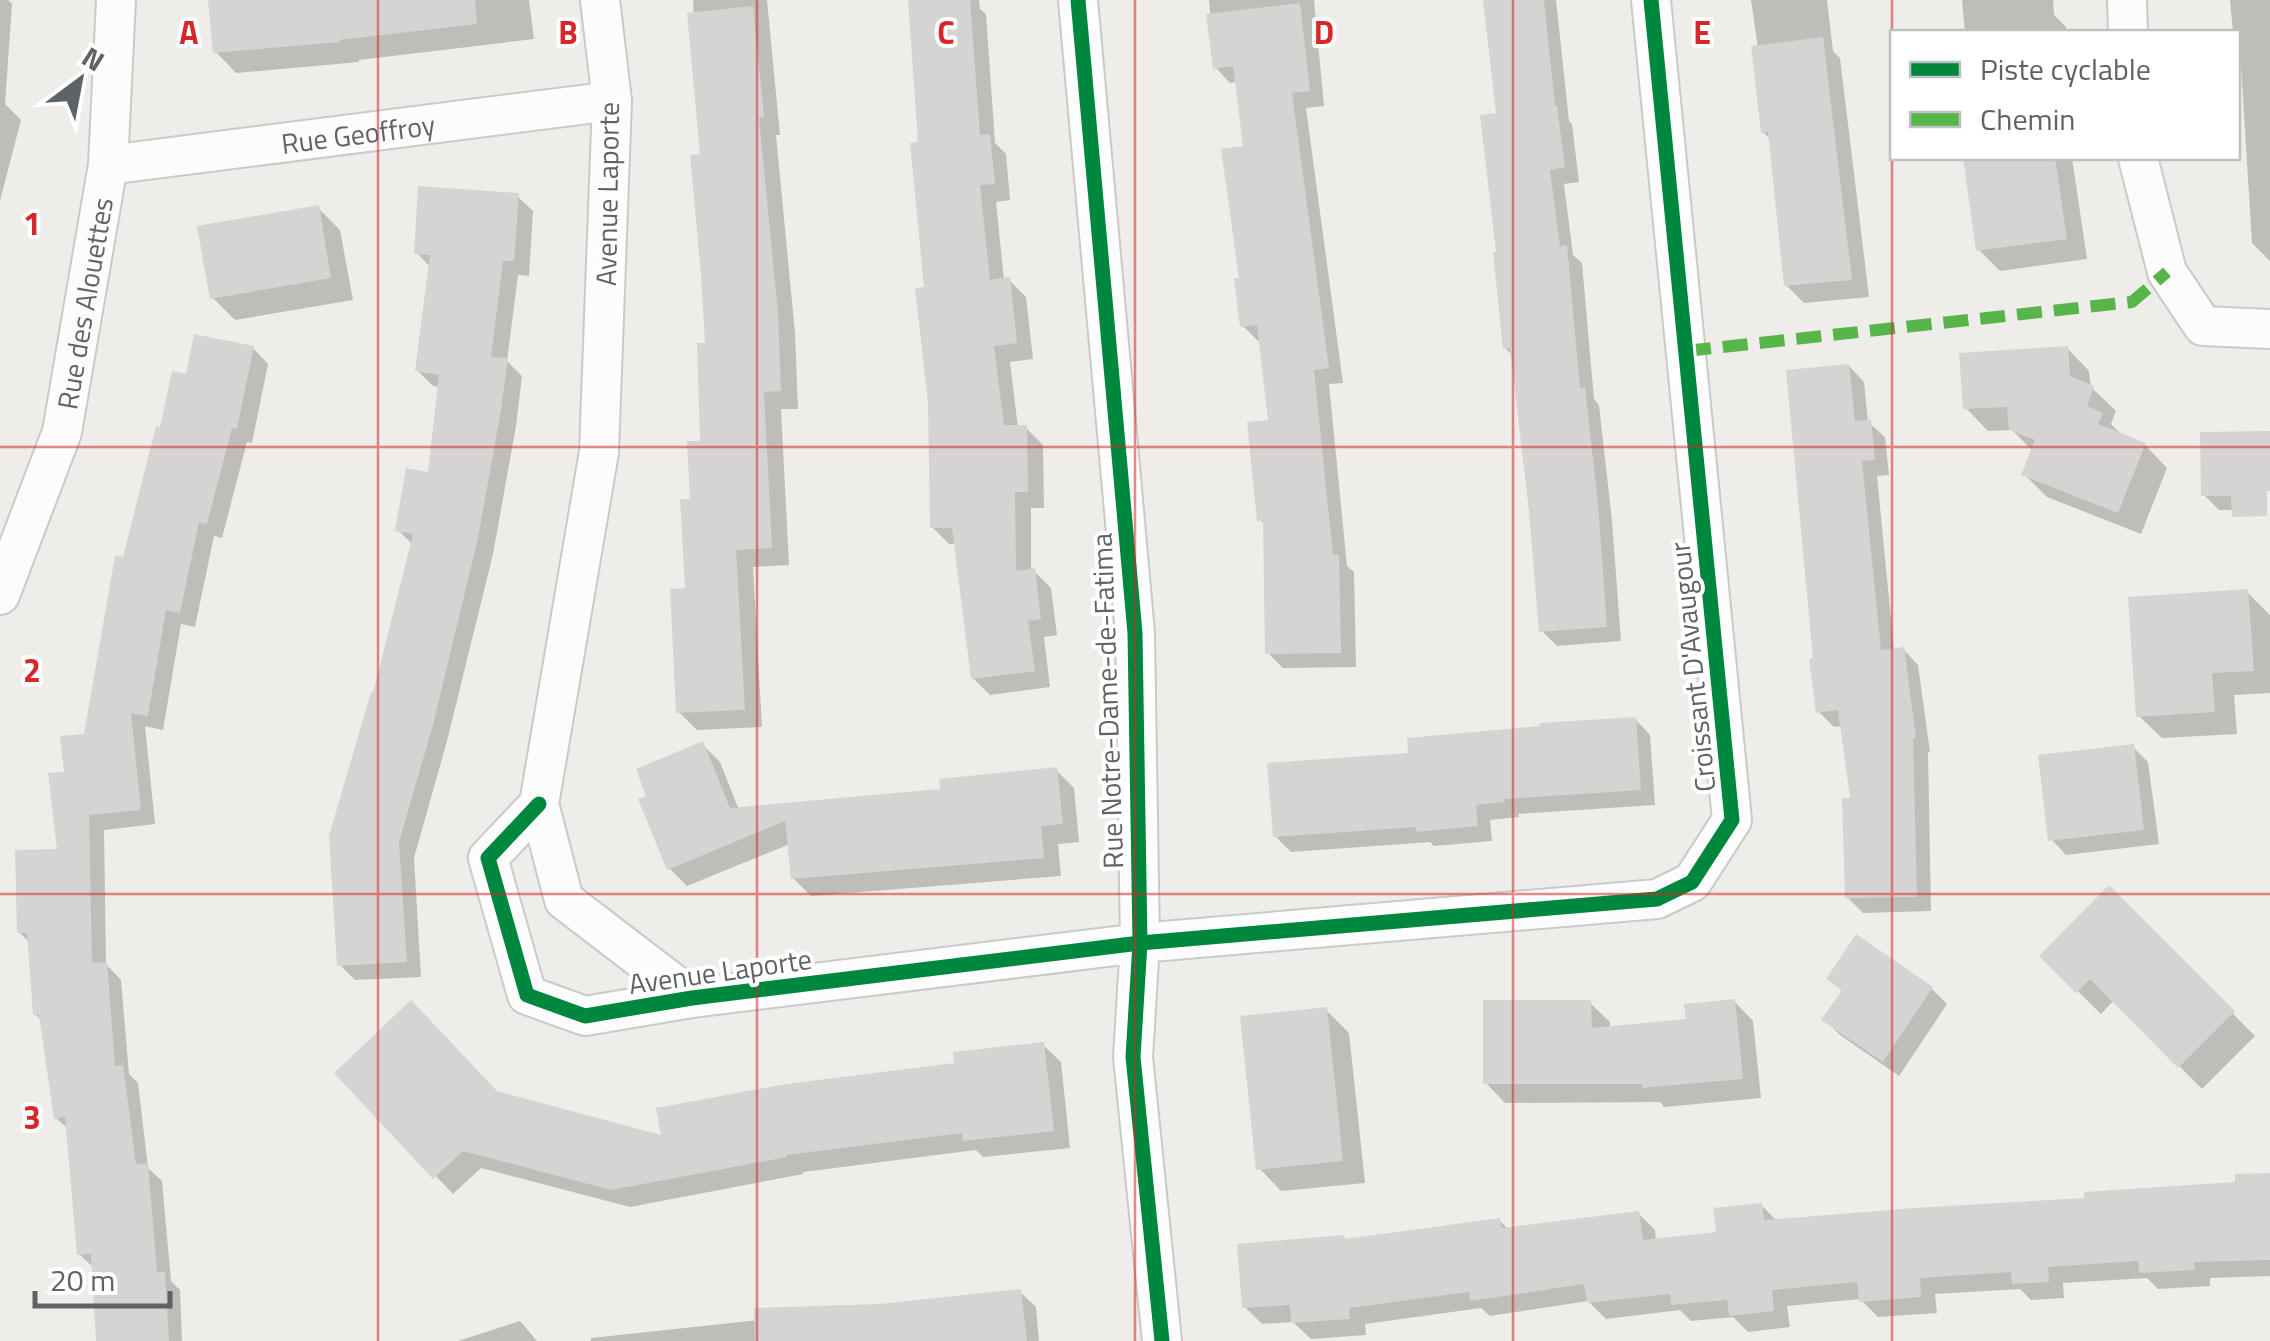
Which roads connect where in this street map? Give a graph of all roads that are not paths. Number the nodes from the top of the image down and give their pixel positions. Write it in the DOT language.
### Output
graph roads {
  1 [pos="116,0"];
  2 [pos="600,0"];
  3 [pos="1078,0"];
  4 [pos="1651,0"];
  5 [pos="2127,0"];
  6 [pos="2128,30"];
  7 [pos="612,102"];
  8 [pos="2139,160"];
  9 [pos="108,165"];
  10 [pos="2270,329"];
  11 [pos="0,595"];
  12 [pos="539,804"];
  13 [pos="1140,943"];
  14 [pos="692,998"];
  15 [pos="1162,1341"];
  1 -- 9 [label="street, Rue des Alouettes"];
  2 -- 7 [label="street, Avenue Laporte"];
  3 -- 13 [label="street, Rue Notre-Dame-de-Fatima"];
  4 -- 13 [label="street, Croissant D'Avaugour"];
  5 -- 6 [label="street"];
  7 -- 9 [label="street, Rue Geoffroy"];
  7 -- 12 [label="street, Avenue Laporte"];
  8 -- 10 [label="street"];
  9 -- 11 [label="street, Rue des Alouettes"];
  12 -- 14 [label="street, Avenue Laporte"];
  12 -- 14 [label="street, Avenue Laporte"];
  13 -- 14 [label="street, Avenue Laporte"];
  13 -- 15 [label="street, Rue Notre-Dame-de-Fatima"];
}
